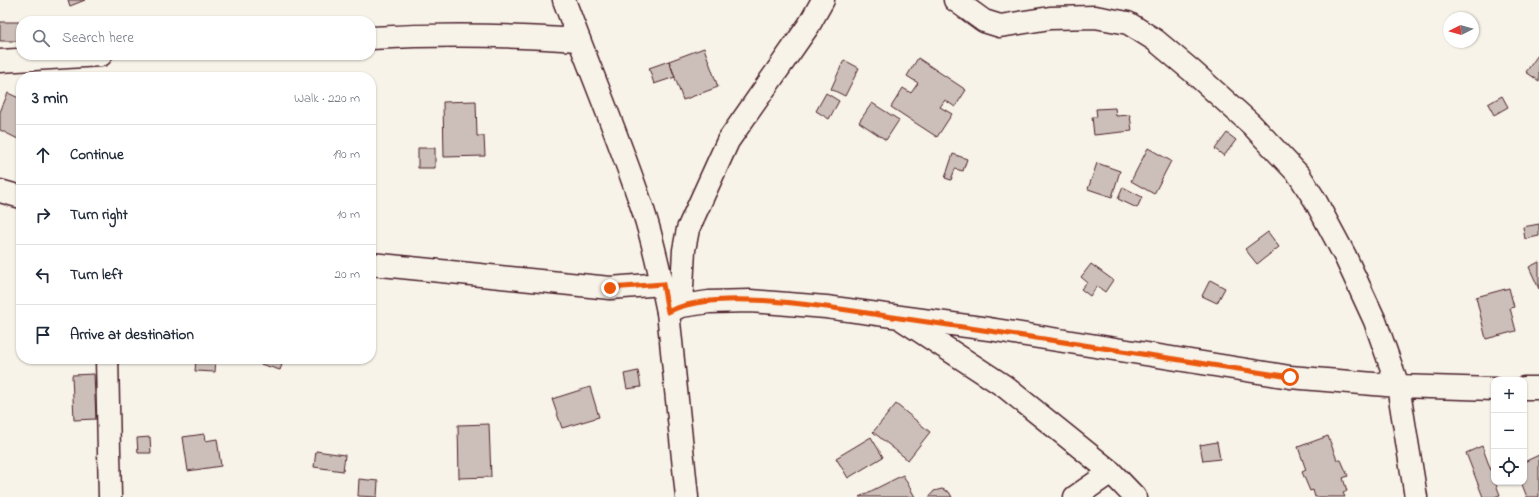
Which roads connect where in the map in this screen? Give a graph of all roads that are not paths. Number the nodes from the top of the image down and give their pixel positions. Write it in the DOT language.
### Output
graph roads {
  1 [pos="564,0"];
  2 [pos="822,0"];
  3 [pos="955,0"];
  4 [pos="376,38"];
  5 [pos="579,40"];
  6 [pos="17,60"];
  7 [pos="0,61"];
  8 [pos="0,191"];
  9 [pos="16,196"];
  10 [pos="376,265"];
  11 [pos="663,284"];
  12 [pos="674,309"];
  13 [pos="898,318"];
  14 [pos="107,364"];
  15 [pos="1398,386"];
  16 [pos="1527,388"];
  17 [pos="1539,388"];
  18 [pos="1491,389"];
  19 [pos="1111,472"];
  20 [pos="110,497"];
  21 [pos="687,497"];
  22 [pos="1074,497"];
  23 [pos="1135,497"];
  24 [pos="1416,497"];
  1 -- 5 [label="street"];
  2 -- 12 [label="street"];
  3 -- 15 [label="street"];
  4 -- 5 [label="street"];
  5 -- 11 [label="street"];
  6 -- 7 [label="street"];
  8 -- 9 [label="street"];
  10 -- 11 [label="street"];
  11 -- 12 [label="street"];
  12 -- 13 [label="street"];
  12 -- 21 [label="street"];
  13 -- 15 [label="street"];
  13 -- 19 [label="street"];
  14 -- 20 [label="street"];
  15 -- 18 [label="street"];
  15 -- 24 [label="street"];
  16 -- 17 [label="street"];
  19 -- 22 [label="street"];
  19 -- 23 [label="street"];
}
